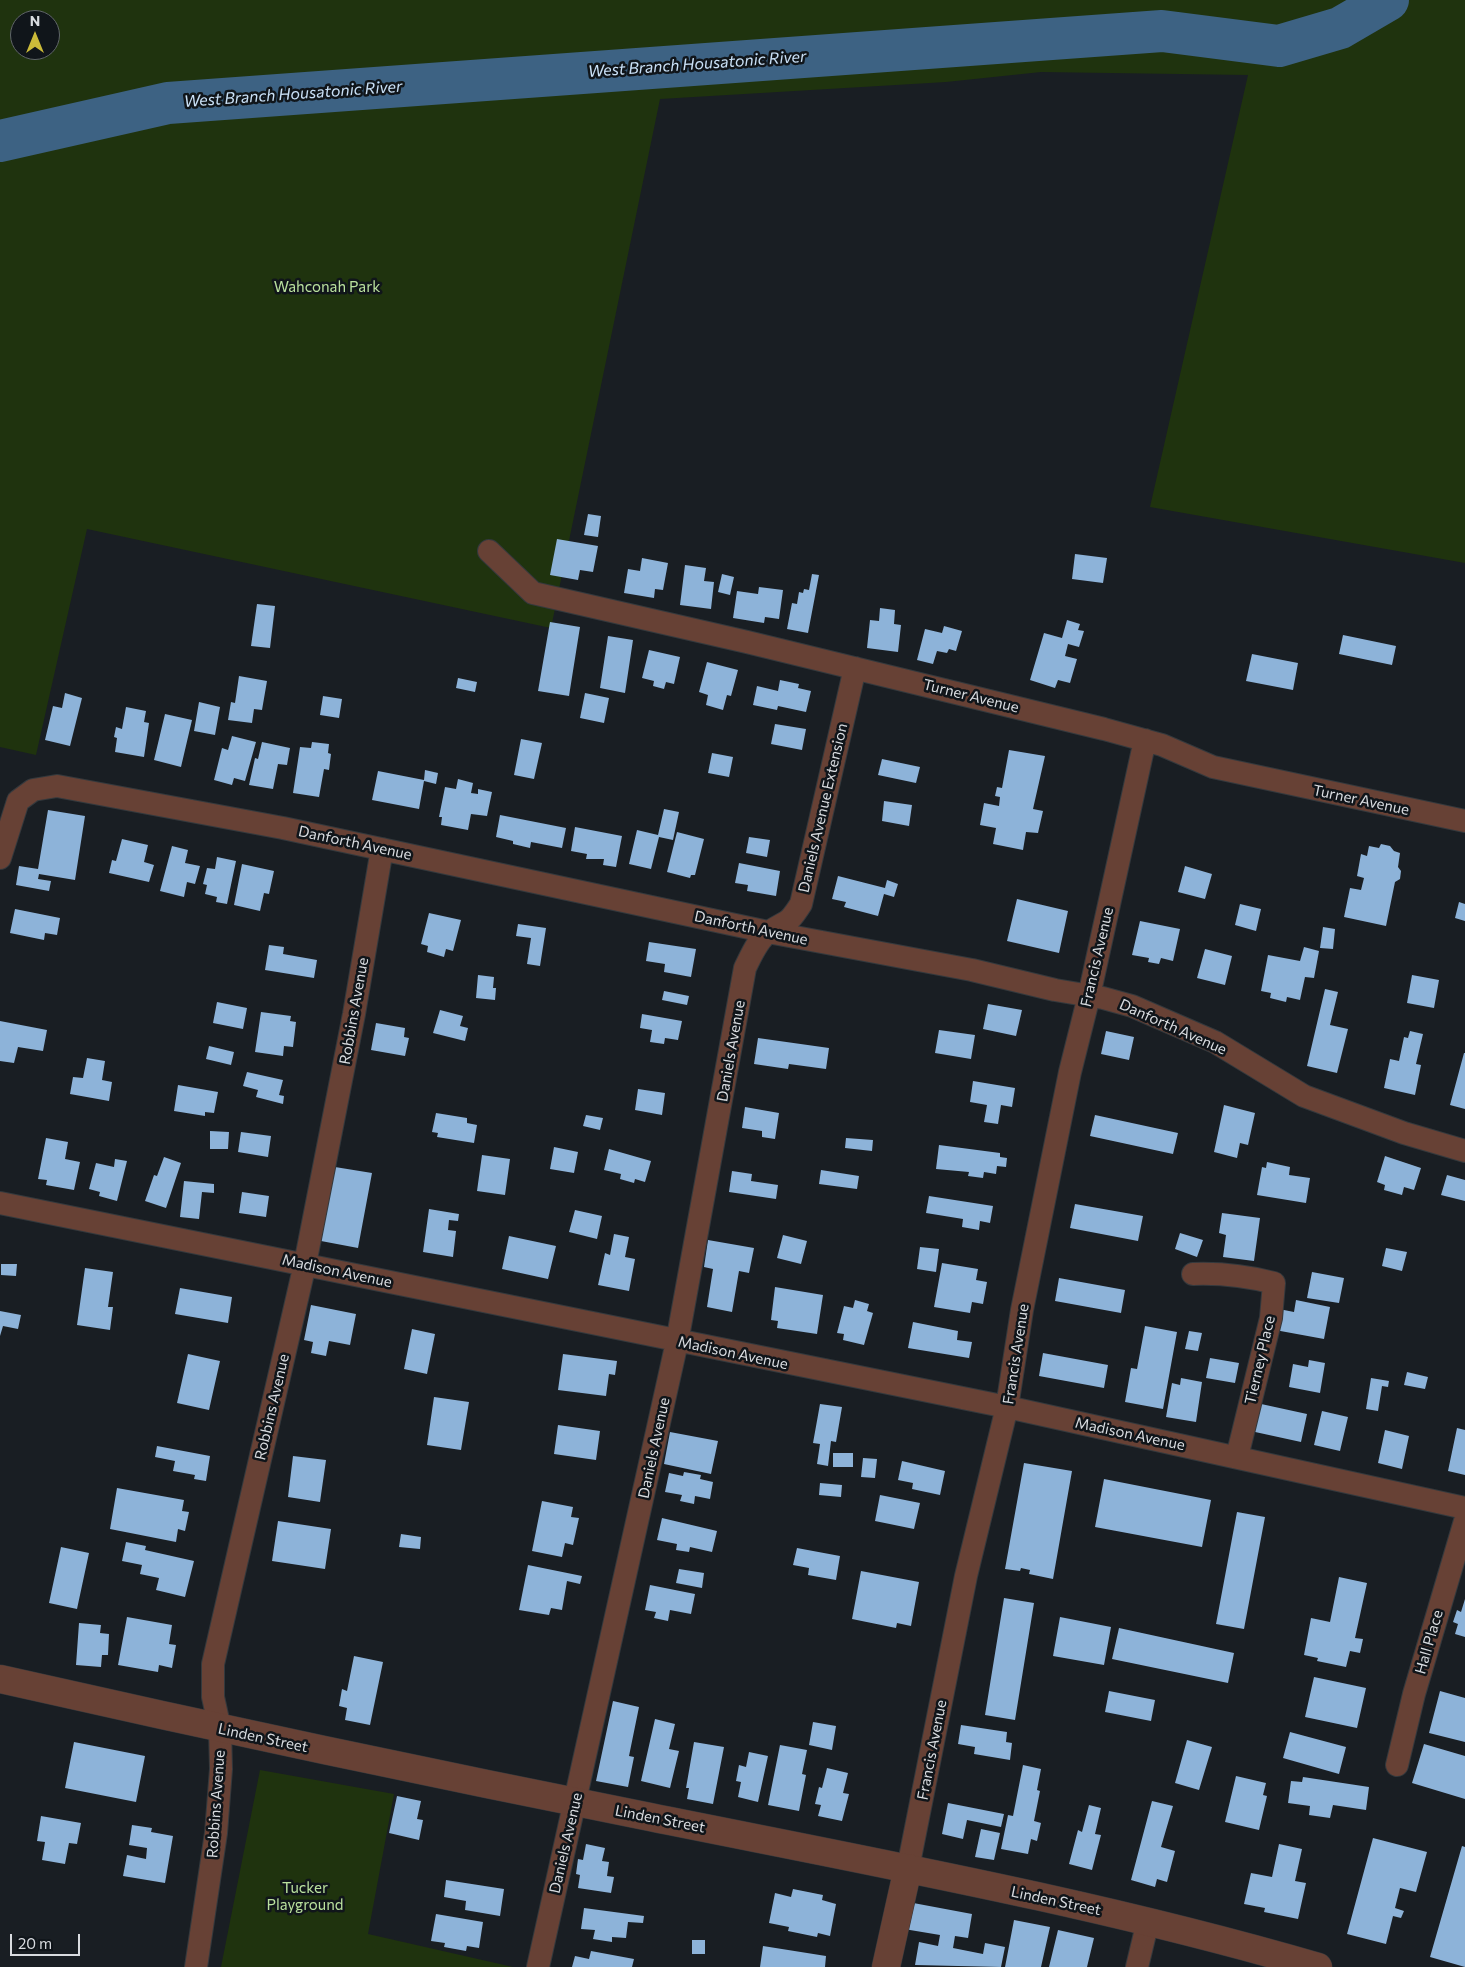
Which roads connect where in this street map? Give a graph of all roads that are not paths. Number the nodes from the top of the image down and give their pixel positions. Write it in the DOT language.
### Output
graph roads {
  1 [pos="489,551"];
  2 [pos="855,668"];
  3 [pos="1145,740"];
  4 [pos="1465,821"];
  5 [pos="382,849"];
  6 [pos="0,858"];
  7 [pos="768,932"];
  8 [pos="1089,996"];
  9 [pos="1465,1151"];
  10 [pos="0,1203"];
  11 [pos="305,1264"];
  12 [pos="1192,1274"];
  13 [pos="677,1342"];
  14 [pos="1007,1407"];
  15 [pos="1238,1457"];
  16 [pos="1465,1508"];
  17 [pos="1465,1521"];
  18 [pos="0,1679"];
  19 [pos="220,1729"];
  20 [pos="1397,1765"];
  21 [pos="575,1803"];
  22 [pos="908,1868"];
  23 [pos="1148,1921"];
  24 [pos="196,1967"];
  25 [pos="538,1967"];
  26 [pos="886,1967"];
  27 [pos="1137,1967"];
  28 [pos="1318,1967"];
  1 -- 2 [label="street, Turner Avenue"];
  2 -- 3 [label="street, Turner Avenue"];
  2 -- 7 [label="street, Daniels Avenue Extension"];
  3 -- 4 [label="street, Turner Avenue"];
  3 -- 8 [label="street, Francis Avenue"];
  5 -- 6 [label="street, Danforth Avenue"];
  5 -- 7 [label="street, Danforth Avenue"];
  5 -- 11 [label="street, Robbins Avenue"];
  7 -- 8 [label="street, Danforth Avenue"];
  7 -- 13 [label="street, Daniels Avenue"];
  8 -- 9 [label="street, Danforth Avenue"];
  8 -- 14 [label="street, Francis Avenue"];
  10 -- 11 [label="street, Madison Avenue"];
  11 -- 13 [label="street, Madison Avenue"];
  11 -- 19 [label="street, Robbins Avenue"];
  12 -- 15 [label="street, Tierney Place"];
  13 -- 14 [label="street, Madison Avenue"];
  13 -- 21 [label="street, Daniels Avenue"];
  14 -- 15 [label="street, Madison Avenue"];
  14 -- 22 [label="street, Francis Avenue"];
  15 -- 16 [label="street, Madison Avenue"];
  17 -- 20 [label="street, Hall Place"];
  18 -- 19 [label="street, Linden Street"];
  19 -- 21 [label="street, Linden Street"];
  19 -- 24 [label="street, Robbins Avenue"];
  21 -- 22 [label="street, Linden Street"];
  21 -- 25 [label="street, Daniels Avenue"];
  22 -- 23 [label="street, Linden Street"];
  22 -- 26 [label="street, Francis Avenue"];
  23 -- 27 [label="street"];
  23 -- 28 [label="street, Linden Street"];
}
